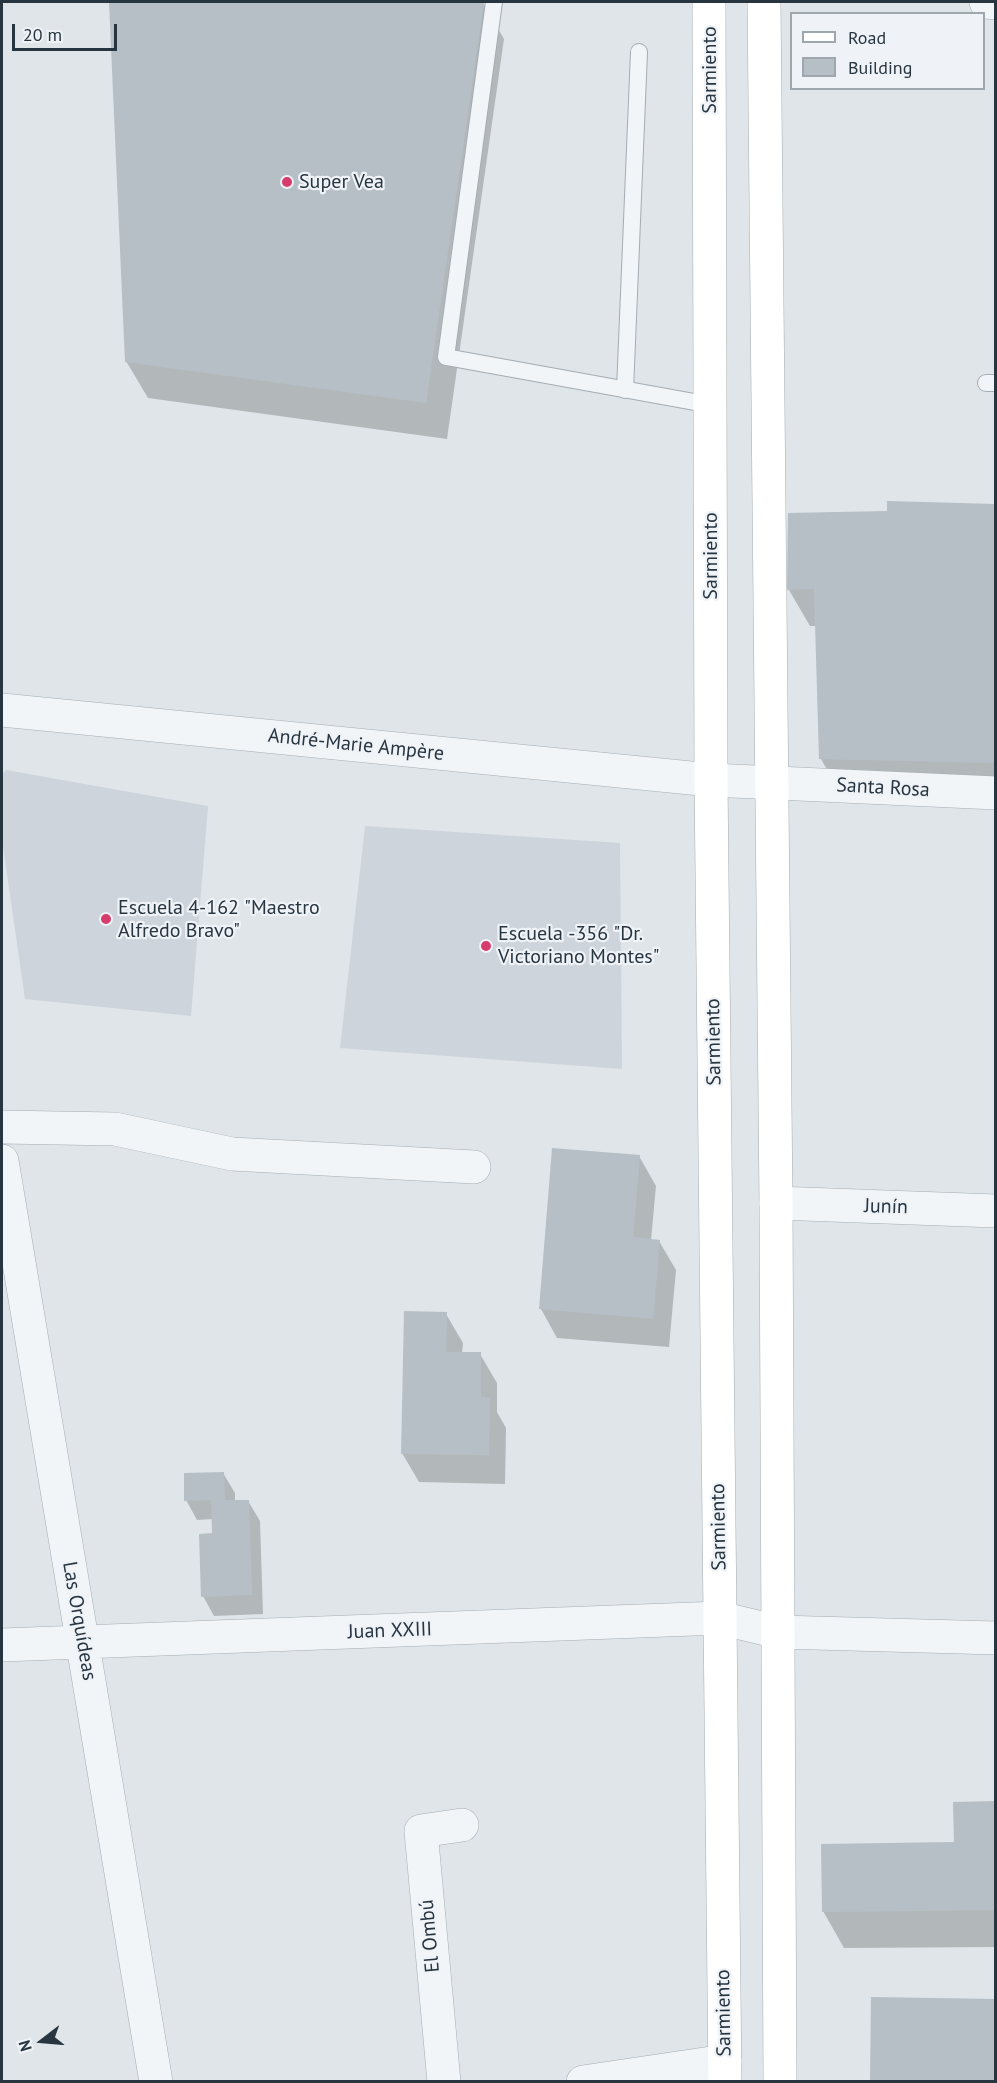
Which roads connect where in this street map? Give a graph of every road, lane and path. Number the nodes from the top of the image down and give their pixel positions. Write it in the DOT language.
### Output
graph roads {
  1 [pos="494,2"];
  2 [pos="709,2"];
  3 [pos="764,2"];
  4 [pos="986,2"];
  5 [pos="996,3"];
  6 [pos="639,52"];
  7 [pos="625,390"];
  8 [pos="711,405"];
  9 [pos="2,710"];
  10 [pos="711,780"];
  11 [pos="771,783"];
  12 [pos="996,793"];
  13 [pos="2,1126"];
  14 [pos="2,1161"];
  15 [pos="474,1167"];
  16 [pos="776,1203"];
  17 [pos="996,1211"];
  18 [pos="15,1327"];
  19 [pos="720,1618"];
  20 [pos="778,1632"];
  21 [pos="996,1638"];
  22 [pos="82,1644"];
  23 [pos="2,1645"];
  24 [pos="462,1825"];
  25 [pos="725,2072"];
  26 [pos="156,2082"];
  27 [pos="444,2082"];
  28 [pos="583,2082"];
  29 [pos="780,2082"];
  1 -- 7 [label="lane"];
  2 -- 8 [label="main road, Sarmiento"];
  3 -- 11 [label="main road"];
  4 -- 5 [label="street"];
  6 -- 7 [label="lane"];
  7 -- 8 [label="lane"];
  8 -- 10 [label="main road, Sarmiento"];
  9 -- 10 [label="street, André-Marie Ampère"];
  10 -- 11 [label="street, André-Marie Ampère"];
  10 -- 19 [label="main road, Sarmiento"];
  11 -- 12 [label="street, Santa Rosa"];
  11 -- 16 [label="main road"];
  13 -- 15 [label="street"];
  14 -- 18 [label="street, Las Orquídeas"];
  16 -- 17 [label="street, Junín"];
  16 -- 20 [label="main road"];
  18 -- 22 [label="street, Las Orquídeas"];
  19 -- 20 [label="street, Juan XXIII"];
  19 -- 22 [label="street, Juan XXIII"];
  19 -- 25 [label="main road, Sarmiento"];
  20 -- 21 [label="street, Juan XXIII"];
  20 -- 29 [label="main road"];
  22 -- 23 [label="street, Juan XXIII"];
  22 -- 26 [label="street, Las Orquídeas"];
  24 -- 27 [label="street, El Ombú"];
  25 -- 28 [label="street"];
}
